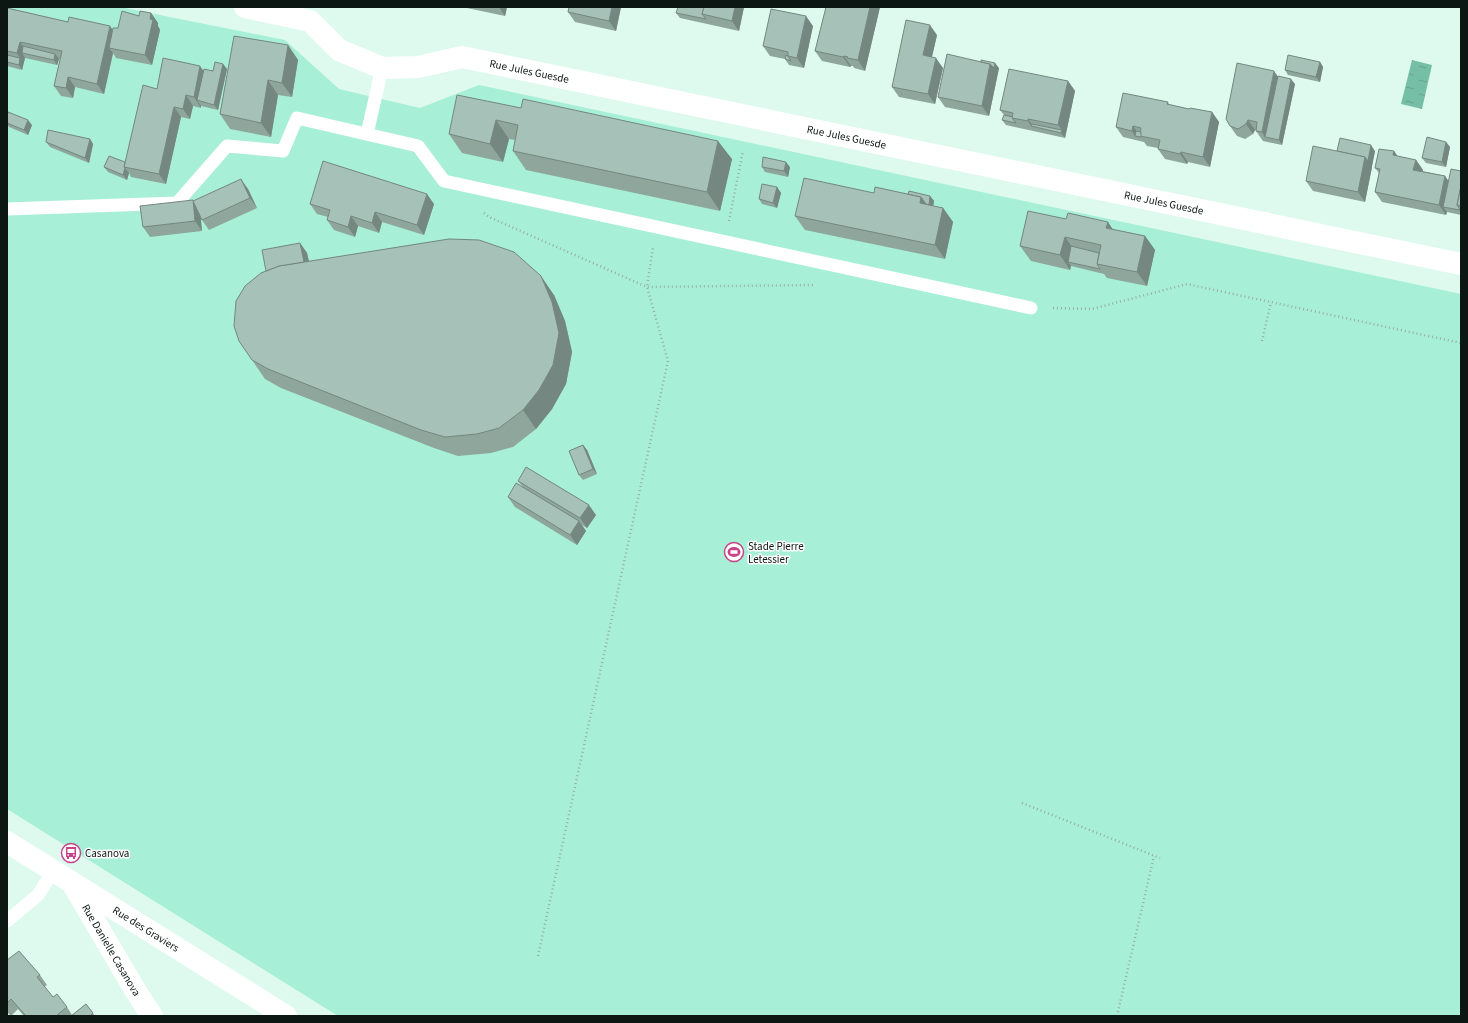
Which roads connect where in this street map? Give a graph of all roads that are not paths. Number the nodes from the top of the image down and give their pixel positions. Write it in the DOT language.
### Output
graph roads {
  1 [pos="245,7"];
  2 [pos="382,68"];
  3 [pos="367,134"];
  4 [pos="7,209"];
  5 [pos="1461,264"];
  6 [pos="1031,308"];
  7 [pos="7,842"];
  8 [pos="53,871"];
  9 [pos="73,883"];
  10 [pos="7,921"];
  11 [pos="152,1016"];
  12 [pos="286,1016"];
  1 -- 2 [label="street, Rue Jules Guesde"];
  2 -- 3 [label="lane"];
  2 -- 5 [label="street, Rue Jules Guesde"];
  3 -- 4 [label="lane"];
  3 -- 6 [label="lane"];
  7 -- 8 [label="street, Rue des Graviers"];
  8 -- 9 [label="street, Rue des Graviers"];
  8 -- 10 [label="lane"];
  9 -- 11 [label="street, Rue Danielle Casanova"];
  9 -- 12 [label="street, Rue des Graviers"];
}
